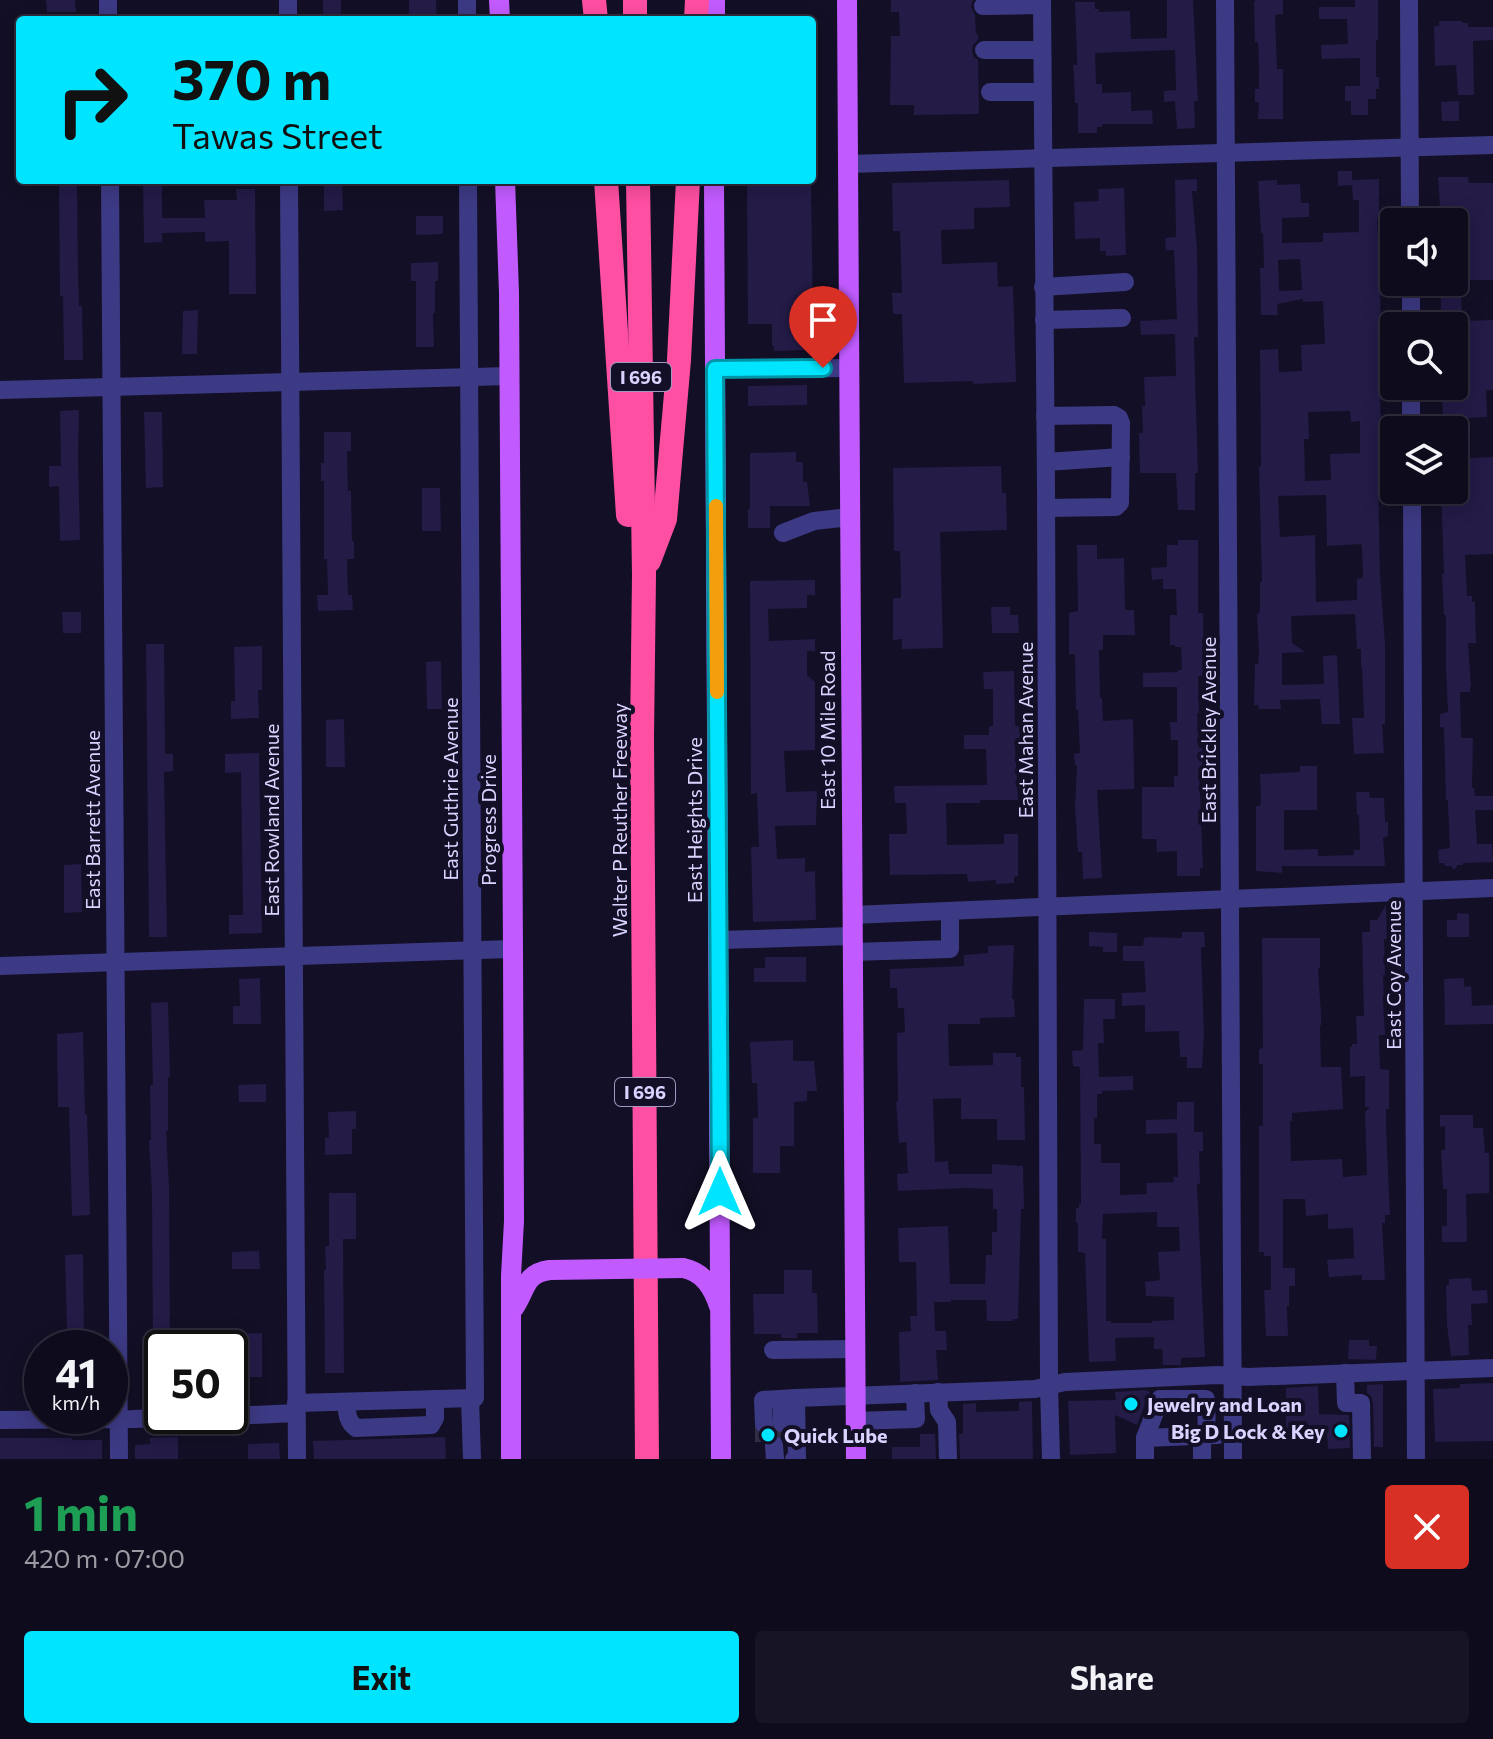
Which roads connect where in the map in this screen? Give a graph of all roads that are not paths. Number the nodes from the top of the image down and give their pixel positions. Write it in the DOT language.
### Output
graph roads {
  1 [pos="847,0"];
  2 [pos="1225,0"];
  3 [pos="1409,0"];
  4 [pos="1042,3"];
  5 [pos="983,6"];
  6 [pos="984,50"];
  7 [pos="1042,50"];
  8 [pos="990,92"];
  9 [pos="1042,92"];
  10 [pos="1493,145"];
  11 [pos="1410,147"];
  12 [pos="1226,153"];
  13 [pos="1042,159"];
  14 [pos="848,164"];
  15 [pos="110,184"];
  16 [pos="289,184"];
  17 [pos="468,184"];
  18 [pos="505,184"];
  19 [pos="606,184"];
  20 [pos="638,184"];
  21 [pos="688,184"];
  22 [pos="714,184"];
  23 [pos="1410,208"];
  24 [pos="1125,282"];
  25 [pos="1043,287"];
  26 [pos="1122,318"];
  27 [pos="1044,320"];
  28 [pos="850,368"];
  29 [pos="715,369"];
  30 [pos="469,376"];
  31 [pos="509,376"];
  32 [pos="290,381"];
  33 [pos="111,386"];
  34 [pos="0,390"];
  35 [pos="1045,416"];
  36 [pos="1121,457"];
  37 [pos="1046,462"];
  38 [pos="1412,504"];
  39 [pos="1046,508"];
  40 [pos="850,517"];
  41 [pos="783,533"];
  42 [pos="644,575"];
  43 [pos="642,737"];
  44 [pos="1493,888"];
  45 [pos="1414,891"];
  46 [pos="1231,899"];
  47 [pos="1048,908"];
  48 [pos="950,911"];
  49 [pos="852,915"];
  50 [pos="719,940"];
  51 [pos="852,944"];
  52 [pos="473,949"];
  53 [pos="513,949"];
  54 [pos="293,956"];
  55 [pos="115,962"];
  56 [pos="0,966"];
  57 [pos="511,1313"];
  58 [pos="721,1318"];
  59 [pos="117,1330"];
  60 [pos="855,1349"];
  61 [pos="773,1350"];
  62 [pos="1493,1368"];
  63 [pos="1416,1371"];
  64 [pos="1345,1373"];
  65 [pos="1232,1377"];
  66 [pos="1049,1386"];
  67 [pos="938,1392"];
  68 [pos="915,1393"];
  69 [pos="855,1397"];
  70 [pos="473,1398"];
  71 [pos="435,1399"];
  72 [pos="783,1399"];
  73 [pos="346,1402"];
  74 [pos="296,1408"];
  75 [pos="248,1414"];
  76 [pos="0,1420"];
  77 [pos="24,1420"];
  78 [pos="855,1421"];
  79 [pos="773,1424"];
  80 [pos="118,1434"];
  81 [pos="1204,1436"];
  82 [pos="1233,1436"];
  83 [pos="1145,1438"];
  84 [pos="777,1453"];
  85 [pos="648,1455"];
  86 [pos="119,1459"];
  87 [pos="297,1459"];
  88 [pos="472,1459"];
  89 [pos="511,1459"];
  90 [pos="721,1459"];
  91 [pos="856,1459"];
  92 [pos="948,1459"];
  93 [pos="1051,1459"];
  94 [pos="1145,1459"];
  95 [pos="1202,1459"];
  96 [pos="1233,1459"];
  97 [pos="1362,1459"];
  98 [pos="1416,1459"];
  1 -- 14 [label="main road, East 10 Mile Road"];
  2 -- 12 [label="street, East Brickley Avenue"];
  3 -- 11 [label="street"];
  4 -- 5 [label="street"];
  4 -- 7 [label="street, East Mahan Avenue"];
  6 -- 7 [label="street"];
  7 -- 9 [label="street, East Mahan Avenue"];
  8 -- 9 [label="street"];
  9 -- 13 [label="street, East Mahan Avenue"];
  10 -- 11 [label="street"];
  11 -- 12 [label="street"];
  11 -- 23 [label="street"];
  12 -- 13 [label="street"];
  12 -- 46 [label="street, East Brickley Avenue"];
  13 -- 14 [label="street"];
  13 -- 25 [label="street, East Mahan Avenue"];
  14 -- 28 [label="main road, East 10 Mile Road"];
  15 -- 33 [label="street, East Barrett Avenue"];
  16 -- 32 [label="street, East Rowland Avenue"];
  17 -- 30 [label="street, East Guthrie Avenue"];
  18 -- 31 [label="main road, Progress Drive"];
  19 -- 43 [label="highway"];
  20 -- 42 [label="highway, Walter P Reuther Freeway / I 696"];
  21 -- 42 [label="highway"];
  22 -- 29 [label="main road, East Heights Drive"];
  24 -- 25 [label="street"];
  25 -- 27 [label="street, East Mahan Avenue"];
  26 -- 27 [label="street"];
  27 -- 35 [label="street, East Mahan Avenue"];
  28 -- 29 [label="street"];
  28 -- 40 [label="main road, East 10 Mile Road"];
  29 -- 50 [label="main road, East Heights Drive"];
  30 -- 31 [label="street"];
  30 -- 32 [label="street"];
  30 -- 52 [label="street, East Guthrie Avenue"];
  31 -- 53 [label="main road, Progress Drive"];
  32 -- 33 [label="street"];
  32 -- 54 [label="street, East Rowland Avenue"];
  33 -- 34 [label="street"];
  33 -- 55 [label="street, East Barrett Avenue"];
  35 -- 36 [label="street"];
  35 -- 37 [label="street, East Mahan Avenue"];
  36 -- 37 [label="street"];
  36 -- 39 [label="street"];
  37 -- 39 [label="street, East Mahan Avenue"];
  38 -- 45 [label="street, East Coy Avenue"];
  39 -- 47 [label="street, East Mahan Avenue"];
  40 -- 41 [label="street"];
  40 -- 49 [label="main road, East 10 Mile Road"];
  42 -- 43 [label="highway, Walter P Reuther Freeway / I 696"];
  43 -- 85 [label="highway, Walter P Reuther Freeway / I 696"];
  44 -- 45 [label="street"];
  45 -- 46 [label="street"];
  45 -- 63 [label="street, East Coy Avenue"];
  46 -- 47 [label="street"];
  46 -- 65 [label="street, East Brickley Avenue"];
  47 -- 48 [label="street"];
  47 -- 66 [label="street, East Mahan Avenue"];
  48 -- 49 [label="street"];
  48 -- 51 [label="street"];
  49 -- 51 [label="main road, East 10 Mile Road"];
  50 -- 51 [label="street"];
  50 -- 58 [label="main road, East Heights Drive"];
  51 -- 60 [label="main road, East 10 Mile Road"];
  52 -- 53 [label="street"];
  52 -- 54 [label="street"];
  52 -- 70 [label="street, East Guthrie Avenue"];
  53 -- 57 [label="main road, Progress Drive"];
  54 -- 55 [label="street"];
  54 -- 74 [label="street, East Rowland Avenue"];
  55 -- 56 [label="street"];
  55 -- 59 [label="street, East Barrett Avenue"];
  57 -- 58 [label="main road, bridge"];
  57 -- 89 [label="main road, Progress Drive"];
  58 -- 90 [label="main road, East Heights Drive"];
  60 -- 61 [label="street"];
  60 -- 69 [label="main road, East 10 Mile Road"];
  62 -- 63 [label="street"];
  63 -- 64 [label="street"];
  63 -- 98 [label="street, East Coy Avenue"];
  64 -- 65 [label="street"];
  64 -- 97 [label="street"];
  65 -- 66 [label="street"];
  65 -- 82 [label="street, East Brickley Avenue"];
  66 -- 67 [label="street"];
  66 -- 93 [label="street, East Mahan Avenue"];
  67 -- 68 [label="street"];
  67 -- 92 [label="street"];
  68 -- 69 [label="street"];
  68 -- 78 [label="street"];
  69 -- 72 [label="street"];
  69 -- 78 [label="main road, East 10 Mile Road"];
  70 -- 71 [label="street"];
  70 -- 88 [label="street, East Guthrie Avenue"];
  71 -- 73 [label="street"];
  71 -- 73 [label="street"];
  72 -- 79 [label="street"];
  72 -- 84 [label="street"];
  73 -- 74 [label="street"];
  74 -- 75 [label="street"];
  74 -- 87 [label="street, East Rowland Avenue"];
  76 -- 77 [label="street"];
  78 -- 91 [label="main road, East 10 Mile Road"];
  80 -- 86 [label="street, East Barrett Avenue"];
  81 -- 82 [label="street"];
  81 -- 83 [label="street"];
  81 -- 83 [label="street"];
  81 -- 95 [label="street"];
  82 -- 96 [label="street, East Brickley Avenue"];
  83 -- 94 [label="street"];
}
